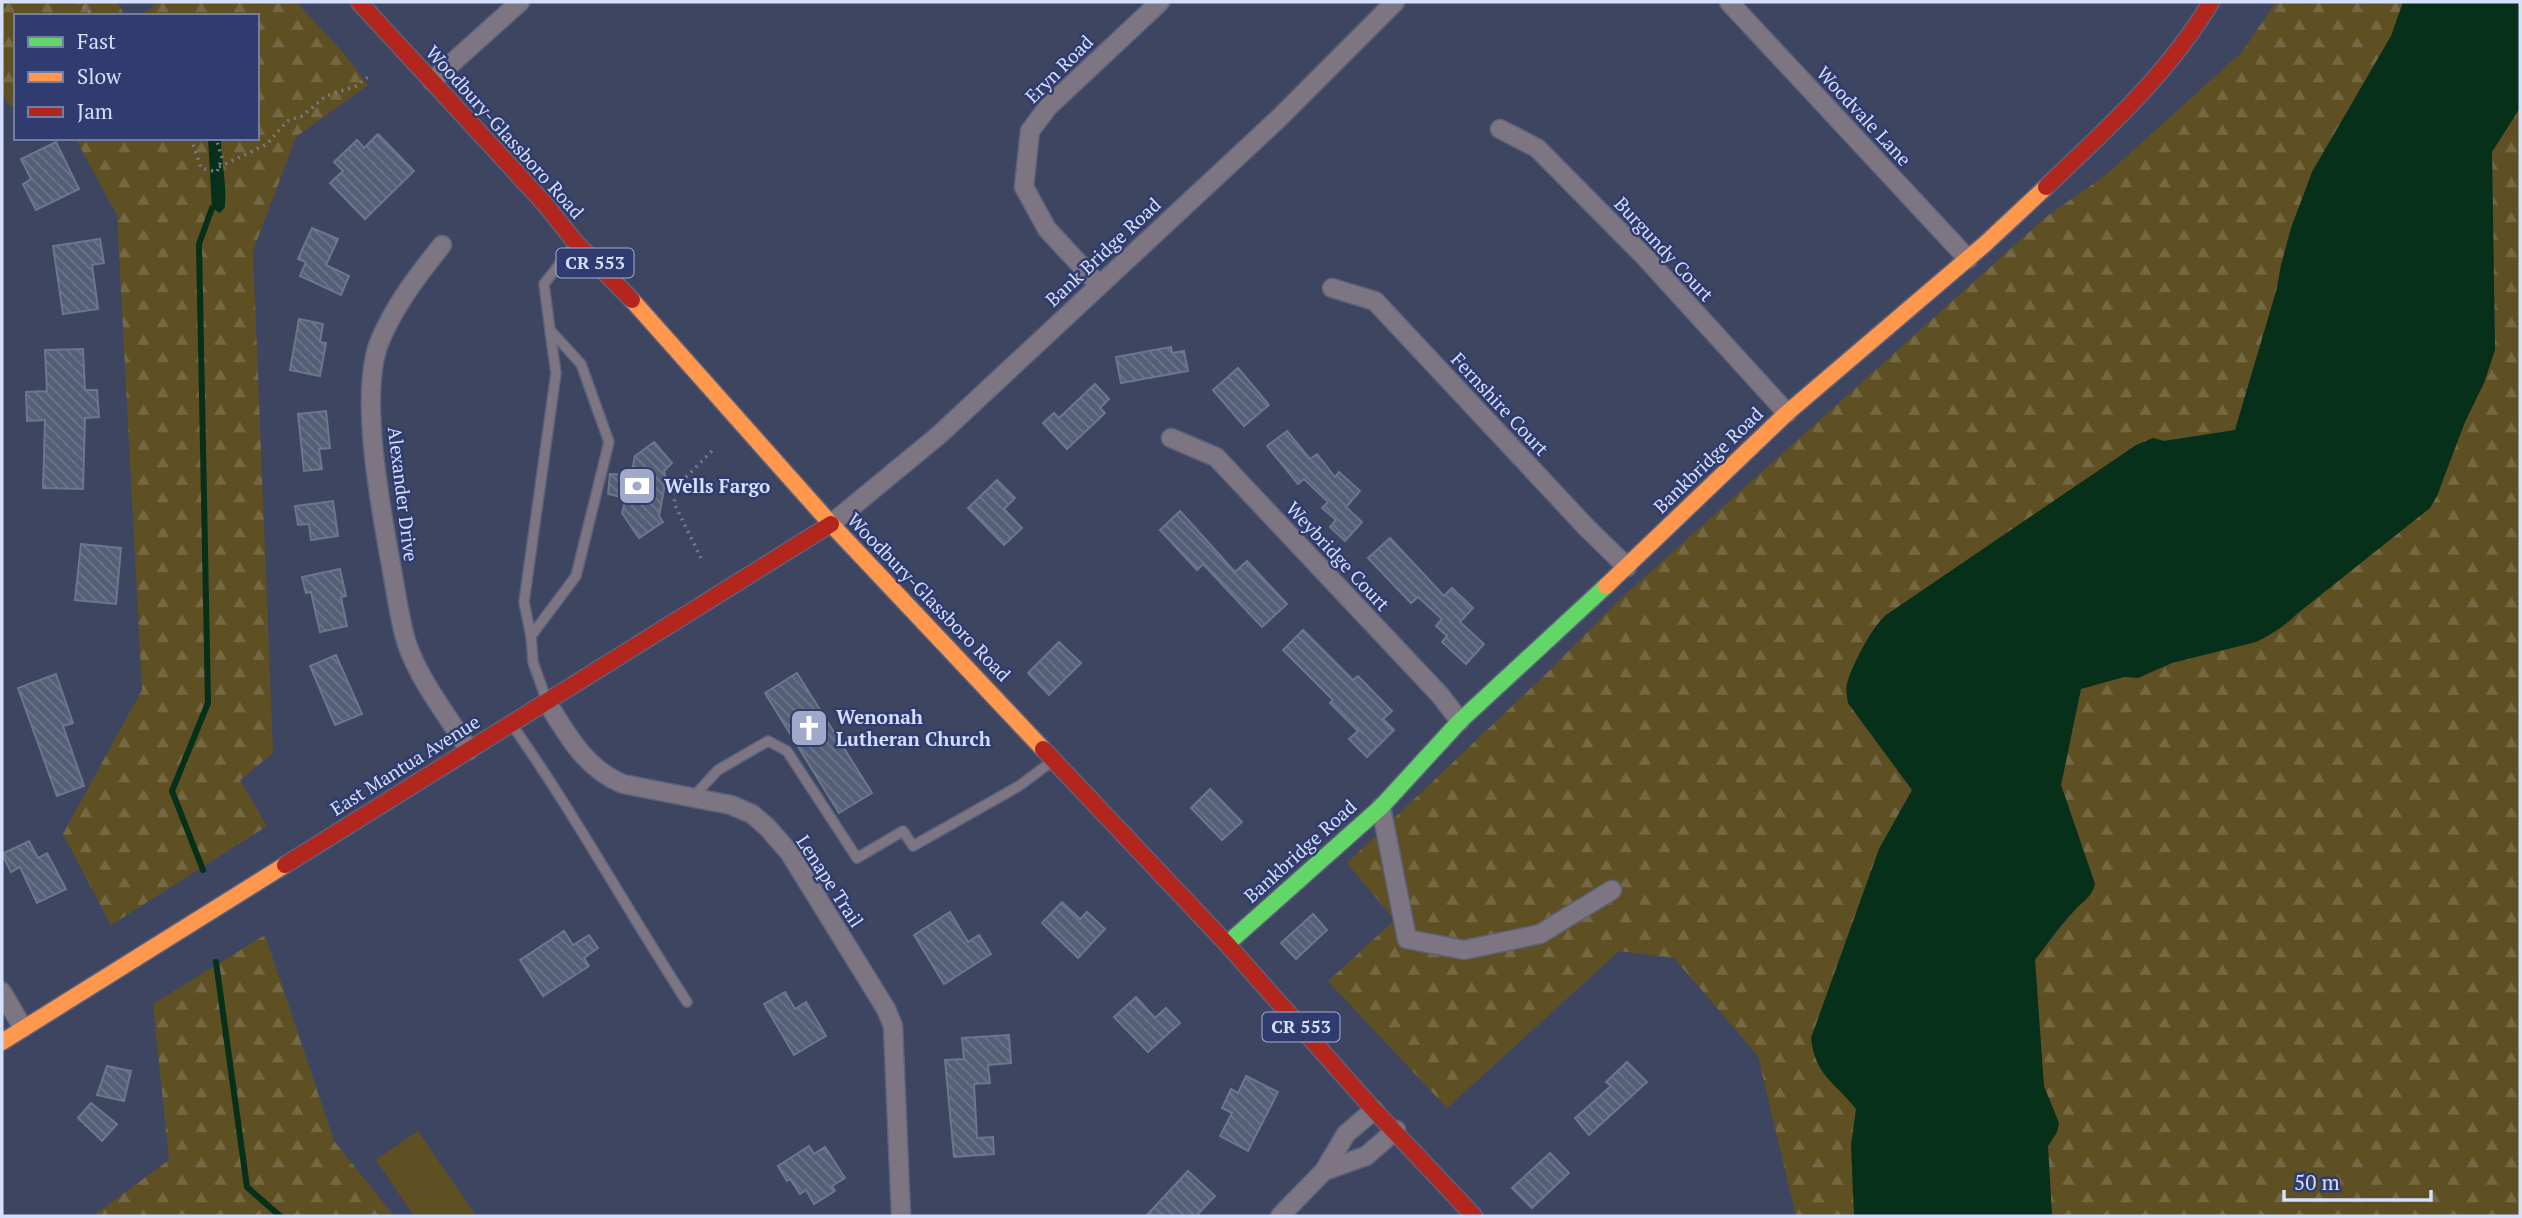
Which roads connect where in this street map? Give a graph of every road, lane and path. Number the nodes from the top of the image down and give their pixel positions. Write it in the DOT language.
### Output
graph roads {
  1 [pos="78,2"];
  2 [pos="359,2"];
  3 [pos="520,2"];
  4 [pos="1160,2"];
  5 [pos="1395,2"];
  6 [pos="1729,2"];
  7 [pos="2211,2"];
  8 [pos="92,14"];
  9 [pos="368,77"];
  10 [pos="432,81"];
  11 [pos="1500,129"];
  12 [pos="192,140"];
  13 [pos="217,140"];
  14 [pos="219,167"];
  15 [pos="576,243"];
  16 [pos="442,244"];
  17 [pos="1968,259"];
  18 [pos="1099,285"];
  19 [pos="1332,288"];
  20 [pos="550,330"];
  21 [pos="1787,413"];
  22 [pos="1171,438"];
  23 [pos="715,448"];
  24 [pos="831,524"];
  25 [pos="701,558"];
  26 [pos="1627,567"];
  27 [pos="531,636"];
  28 [pos="547,702"];
  29 [pos="1460,721"];
  30 [pos="511,723"];
  31 [pos="469,750"];
  32 [pos="1055,760"];
  33 [pos="693,797"];
  34 [pos="1381,807"];
  35 [pos="1612,890"];
  36 [pos="1227,944"];
  37 [pos="2,992"];
  38 [pos="687,1002"];
  39 [pos="23,1028"];
  40 [pos="2,1042"];
  41 [pos="1374,1110"];
  42 [pos="1396,1130"];
  43 [pos="1324,1171"];
  44 [pos="901,1216"];
  45 [pos="1280,1216"];
  46 [pos="1474,1216"];
  1 -- 8 [label="path"];
  2 -- 10 [label="street, Woodbury-Glassboro Road / CR 553"];
  3 -- 10 [label="street"];
  4 -- 18 [label="street, Eryn Road"];
  5 -- 18 [label="street, Bank Bridge Road"];
  6 -- 17 [label="street, Woodvale Lane"];
  7 -- 17 [label="street, Bankbridge Road"];
  9 -- 14 [label="path"];
  10 -- 15 [label="street, Woodbury-Glassboro Road / CR 553"];
  11 -- 21 [label="street, Burgundy Court"];
  12 -- 14 [label="path"];
  13 -- 14 [label="path"];
  15 -- 20 [label="lane"];
  15 -- 24 [label="street, Woodbury-Glassboro Road / CR 553"];
  16 -- 31 [label="street, Alexander Drive"];
  17 -- 21 [label="street, Bankbridge Road"];
  18 -- 24 [label="street, Bank Bridge Road"];
  19 -- 26 [label="street, Fernshire Court"];
  20 -- 27 [label="lane"];
  20 -- 27 [label="lane"];
  21 -- 26 [label="street, Bankbridge Road"];
  22 -- 29 [label="street, Weybridge Court"];
  23 -- 25 [label="path"];
  24 -- 28 [label="street, East Mantua Avenue"];
  24 -- 32 [label="street, Woodbury-Glassboro Road / CR 553"];
  26 -- 29 [label="street, Bankbridge Road"];
  27 -- 28 [label="lane"];
  28 -- 30 [label="street, East Mantua Avenue"];
  28 -- 33 [label="street, Lenape Trail"];
  29 -- 34 [label="street, Bankbridge Road"];
  30 -- 31 [label="street, East Mantua Avenue"];
  30 -- 38 [label="lane"];
  31 -- 39 [label="street, East Mantua Avenue"];
  32 -- 33 [label="lane"];
  32 -- 36 [label="street, Woodbury-Glassboro Road / CR 553"];
  33 -- 44 [label="street, Lenape Trail"];
  34 -- 35 [label="street"];
  34 -- 36 [label="street, Bankbridge Road"];
  36 -- 41 [label="street, Woodbury-Glassboro Road / CR 553"];
  37 -- 39 [label="street"];
  39 -- 40 [label="street, East Mantua Avenue"];
  41 -- 42 [label="street, Woodbury-Glassboro Road / CR 553"];
  41 -- 43 [label="street"];
  42 -- 43 [label="street"];
  42 -- 46 [label="street, Woodbury-Glassboro Road / CR 553"];
  43 -- 45 [label="street"];
}
